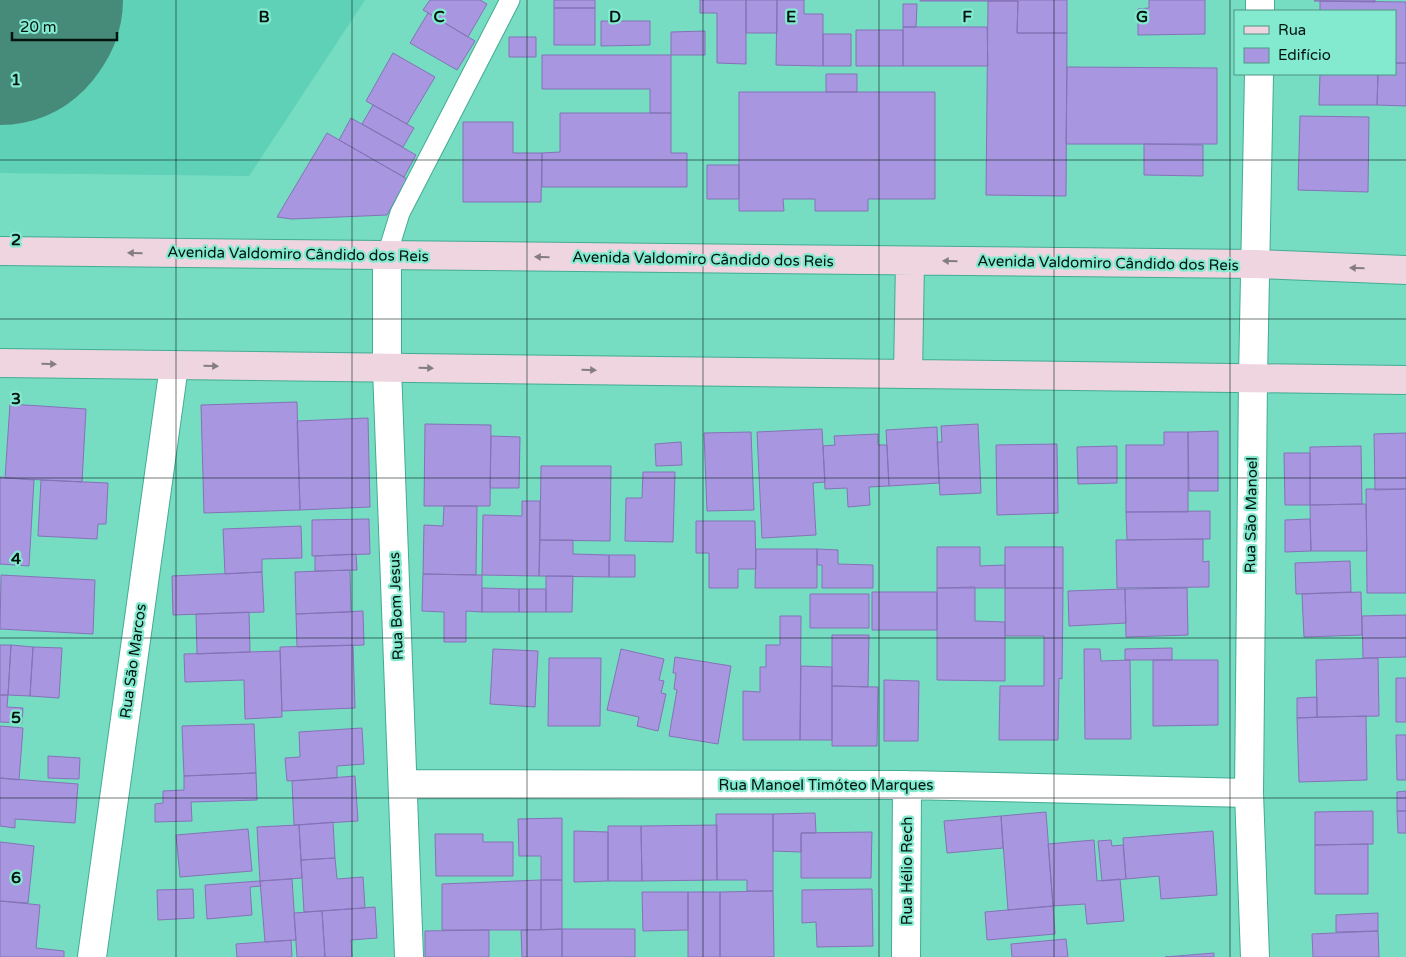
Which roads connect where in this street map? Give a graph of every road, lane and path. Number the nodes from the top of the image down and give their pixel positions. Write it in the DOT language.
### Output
graph roads {
  1 [pos="510,0"];
  2 [pos="1258,75"];
  3 [pos="0,251"];
  4 [pos="387,255"];
  5 [pos="910,261"];
  6 [pos="1255,264"];
  7 [pos="1406,270"];
  8 [pos="0,363"];
  9 [pos="174,366"];
  10 [pos="387,368"];
  11 [pos="908,374"];
  12 [pos="1253,378"];
  13 [pos="1406,380"];
  14 [pos="403,784"];
  15 [pos="907,785"];
  16 [pos="1249,793"];
  17 [pos="92,957"];
  18 [pos="409,957"];
  19 [pos="906,957"];
  20 [pos="1254,957"];
  1 -- 4 [label="lane"];
  2 -- 6 [label="street, Rua São Manoel"];
  4 -- 3 [label="street, Avenida Valdomiro Cândido dos Reis, one-way"];
  5 -- 4 [label="street, Avenida Valdomiro Cândido dos Reis, one-way"];
  4 -- 10 [label="street, Rua Bom Jesus"];
  6 -- 5 [label="street, Avenida Valdomiro Cândido dos Reis, one-way"];
  5 -- 11 [label="street"];
  7 -- 6 [label="street, Avenida Valdomiro Cândido dos Reis, one-way"];
  6 -- 12 [label="street, Rua São Manoel"];
  8 -- 9 [label="street, one-way"];
  9 -- 10 [label="street, one-way"];
  9 -- 17 [label="street, Rua São Marcos"];
  10 -- 11 [label="street, one-way"];
  10 -- 14 [label="street, Rua Bom Jesus"];
  11 -- 12 [label="street"];
  12 -- 13 [label="street"];
  12 -- 16 [label="street, Rua São Manoel"];
  14 -- 15 [label="street, Rua Manoel Timóteo Marques"];
  14 -- 18 [label="street, Rua Bom Jesus"];
  15 -- 16 [label="street, Rua Manoel Timóteo Marques"];
  15 -- 19 [label="street, Rua Hélio Rech"];
  16 -- 20 [label="street, Rua São Manoel"];
}
